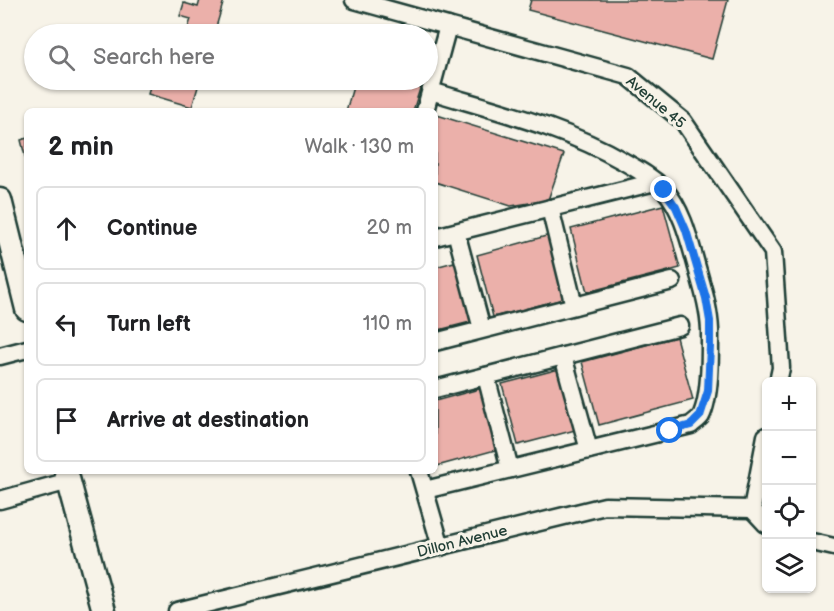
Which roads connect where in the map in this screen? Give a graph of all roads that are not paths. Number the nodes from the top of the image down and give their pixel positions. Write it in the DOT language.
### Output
graph roads {
  1 [pos="354,0"];
  2 [pos="447,26"];
  3 [pos="438,65"];
  4 [pos="432,91"];
  5 [pos="426,108"];
  6 [pos="655,182"];
  7 [pos="0,201"];
  8 [pos="550,208"];
  9 [pos="456,232"];
  10 [pos="438,236"];
  11 [pos="672,281"];
  12 [pos="24,297"];
  13 [pos="574,306"];
  14 [pos="680,326"];
  15 [pos="482,329"];
  16 [pos="438,341"];
  17 [pos="24,350"];
  18 [pos="0,356"];
  19 [pos="563,356"];
  20 [pos="486,376"];
  21 [pos="779,377"];
  22 [pos="438,388"];
  23 [pos="589,450"];
  24 [pos="762,457"];
  25 [pos="510,469"];
  26 [pos="420,474"];
  27 [pos="67,476"];
  28 [pos="425,490"];
  29 [pos="0,500"];
  30 [pos="752,508"];
  31 [pos="762,519"];
  32 [pos="816,543"];
  33 [pos="441,546"];
  34 [pos="834,547"];
  35 [pos="104,611"];
  36 [pos="177,611"];
  1 -- 2 [label="street, Avenue 45"];
  2 -- 3 [label="street"];
  2 -- 21 [label="street, Avenue 45"];
  4 -- 5 [label="street"];
  4 -- 6 [label="street"];
  6 -- 8 [label="street"];
  6 -- 23 [label="street"];
  7 -- 12 [label="main road"];
  8 -- 9 [label="street"];
  8 -- 13 [label="street"];
  9 -- 10 [label="street"];
  9 -- 15 [label="street"];
  11 -- 13 [label="street"];
  13 -- 15 [label="street"];
  14 -- 19 [label="street"];
  15 -- 16 [label="street"];
  17 -- 18 [label="street"];
  19 -- 20 [label="street"];
  19 -- 23 [label="street"];
  20 -- 22 [label="street"];
  20 -- 25 [label="street"];
  23 -- 25 [label="street"];
  24 -- 30 [label="street"];
  25 -- 28 [label="street"];
  26 -- 28 [label="street"];
  27 -- 29 [label="street"];
  27 -- 35 [label="main road"];
  28 -- 33 [label="street"];
  30 -- 31 [label="street"];
  30 -- 33 [label="street, Dillon Avenue"];
  32 -- 34 [label="street"];
  33 -- 36 [label="street, Dillon Avenue"];
}
